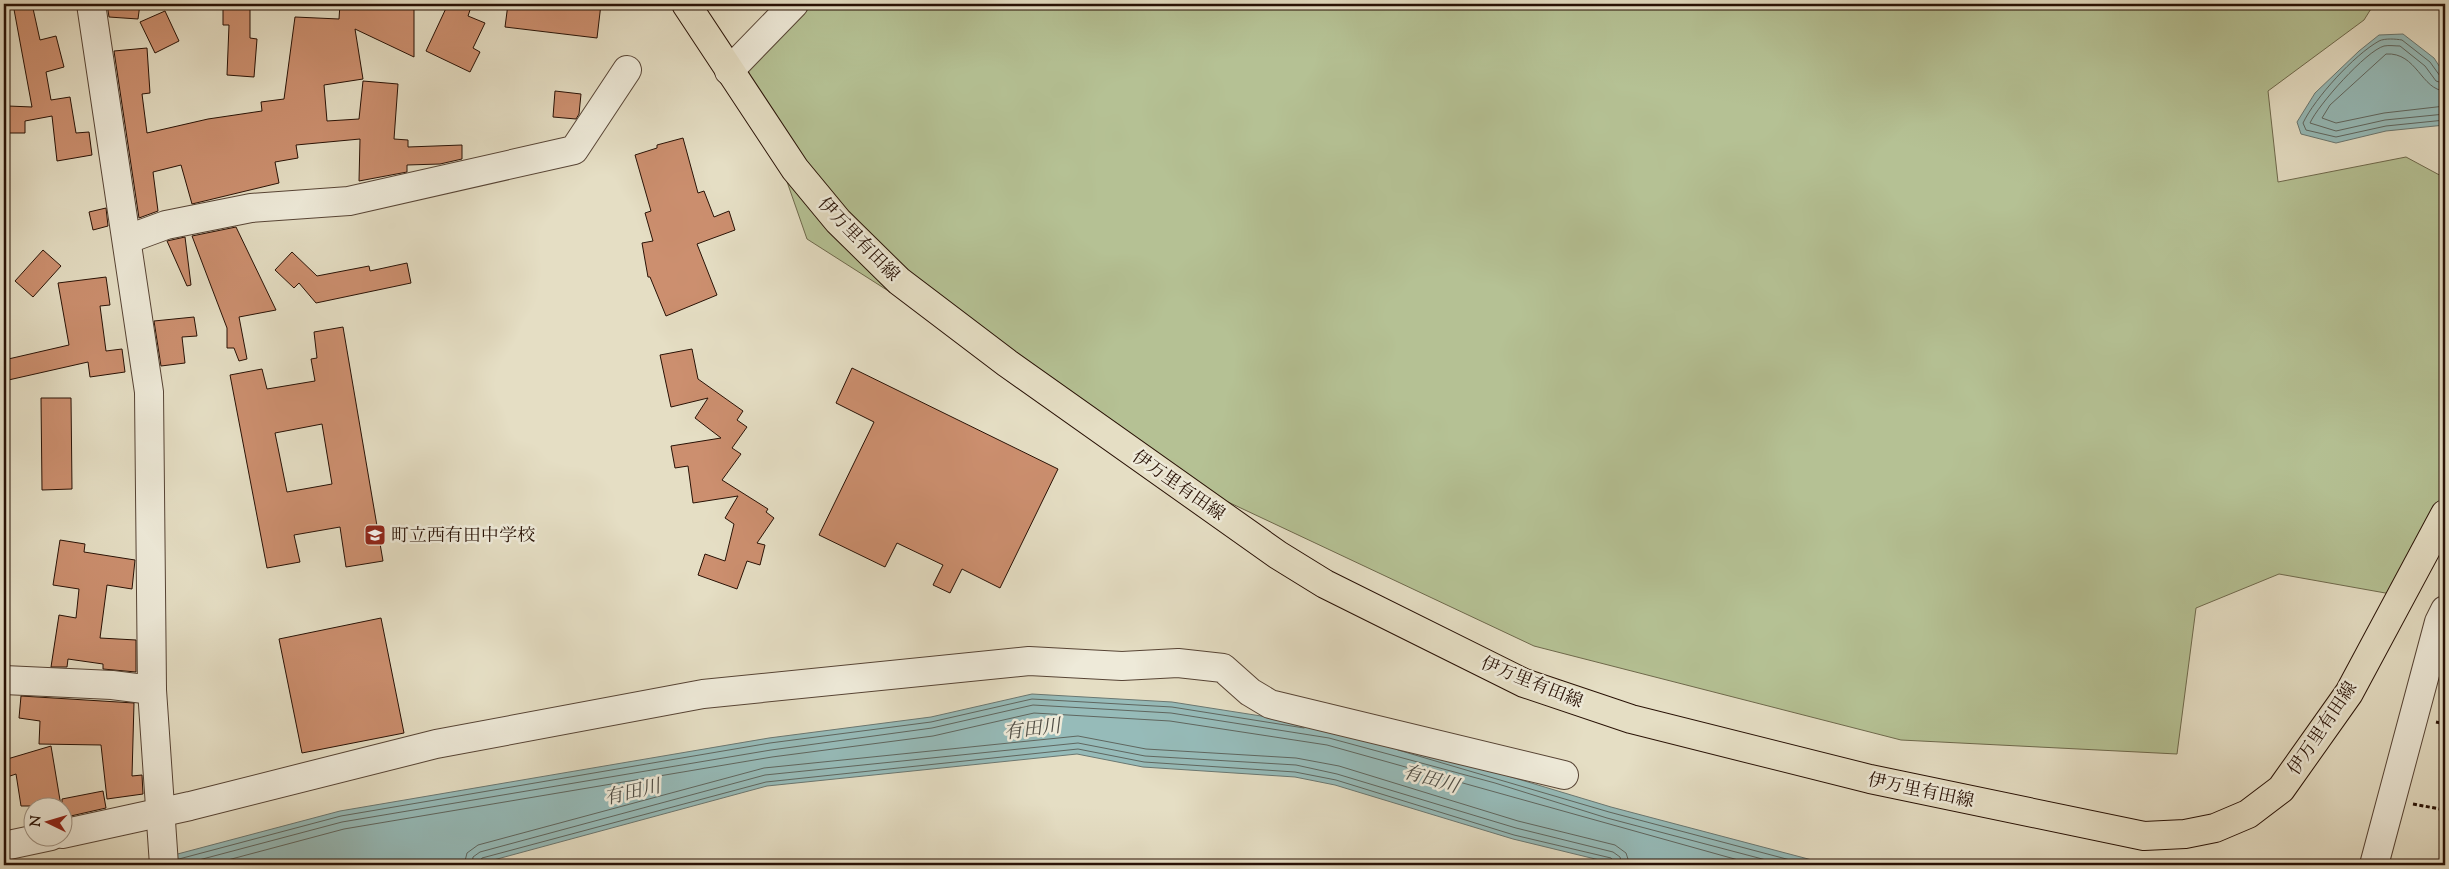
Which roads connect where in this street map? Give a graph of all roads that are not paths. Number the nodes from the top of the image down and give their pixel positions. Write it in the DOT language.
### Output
graph roads {
  1 [pos="91,4"];
  2 [pos="686,4"];
  3 [pos="794,4"];
  4 [pos="627,70"];
  5 [pos="729,71"];
  6 [pos="128,239"];
  7 [pos="2445,514"];
  8 [pos="2445,610"];
  9 [pos="4,680"];
  10 [pos="152,690"];
  11 [pos="1564,776"];
  12 [pos="159,814"];
  13 [pos="72,832"];
  14 [pos="22,842"];
  15 [pos="4,846"];
  16 [pos="164,865"];
  17 [pos="2374,865"];
  1 -- 6 [label="street"];
  2 -- 5 [label="main road, 伊万里有田線"];
  3 -- 5 [label="street"];
  4 -- 6 [label="street"];
  5 -- 7 [label="main road, 伊万里有田線"];
  6 -- 10 [label="street"];
  8 -- 17 [label="street"];
  9 -- 10 [label="street"];
  10 -- 12 [label="street"];
  11 -- 12 [label="street"];
  12 -- 13 [label="street"];
  12 -- 16 [label="street"];
  14 -- 15 [label="street"];
}
